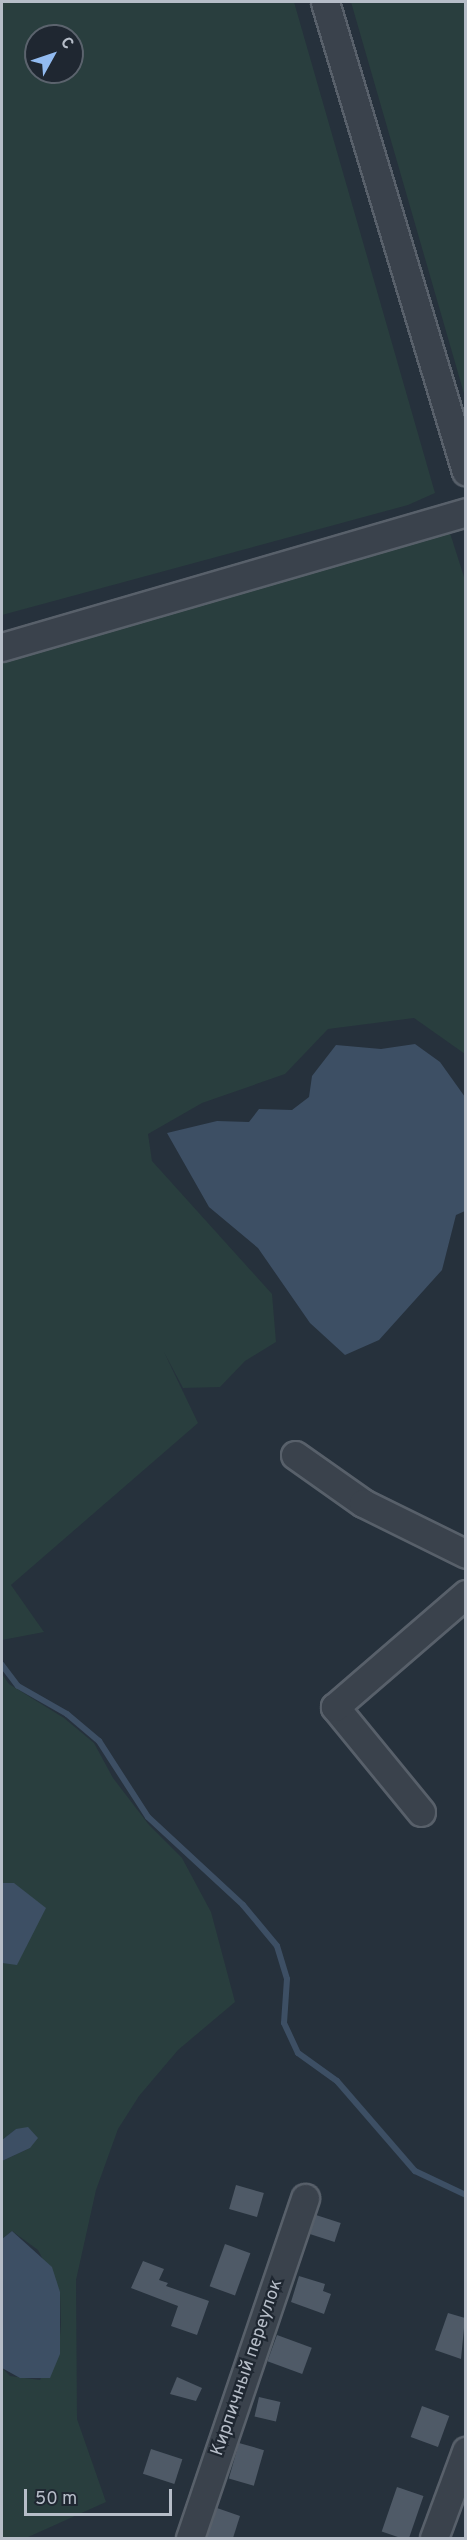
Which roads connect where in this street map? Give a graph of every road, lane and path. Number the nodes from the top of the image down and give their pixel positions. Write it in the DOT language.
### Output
graph roads {
  1 [pos="325,2"];
  2 [pos="465,471"];
  3 [pos="465,512"];
  4 [pos="2,647"];
  5 [pos="294,1455"];
  6 [pos="465,1554"];
  7 [pos="465,1594"];
  8 [pos="421,1812"];
  9 [pos="305,2198"];
  10 [pos="465,2451"];
  11 [pos="190,2538"];
  12 [pos="434,2538"];
  1 -- 2 [label="street"];
  3 -- 4 [label="street"];
  5 -- 6 [label="street"];
  7 -- 8 [label="street"];
  9 -- 11 [label="street, Кирпичный переулок"];
  10 -- 12 [label="street"];
}
